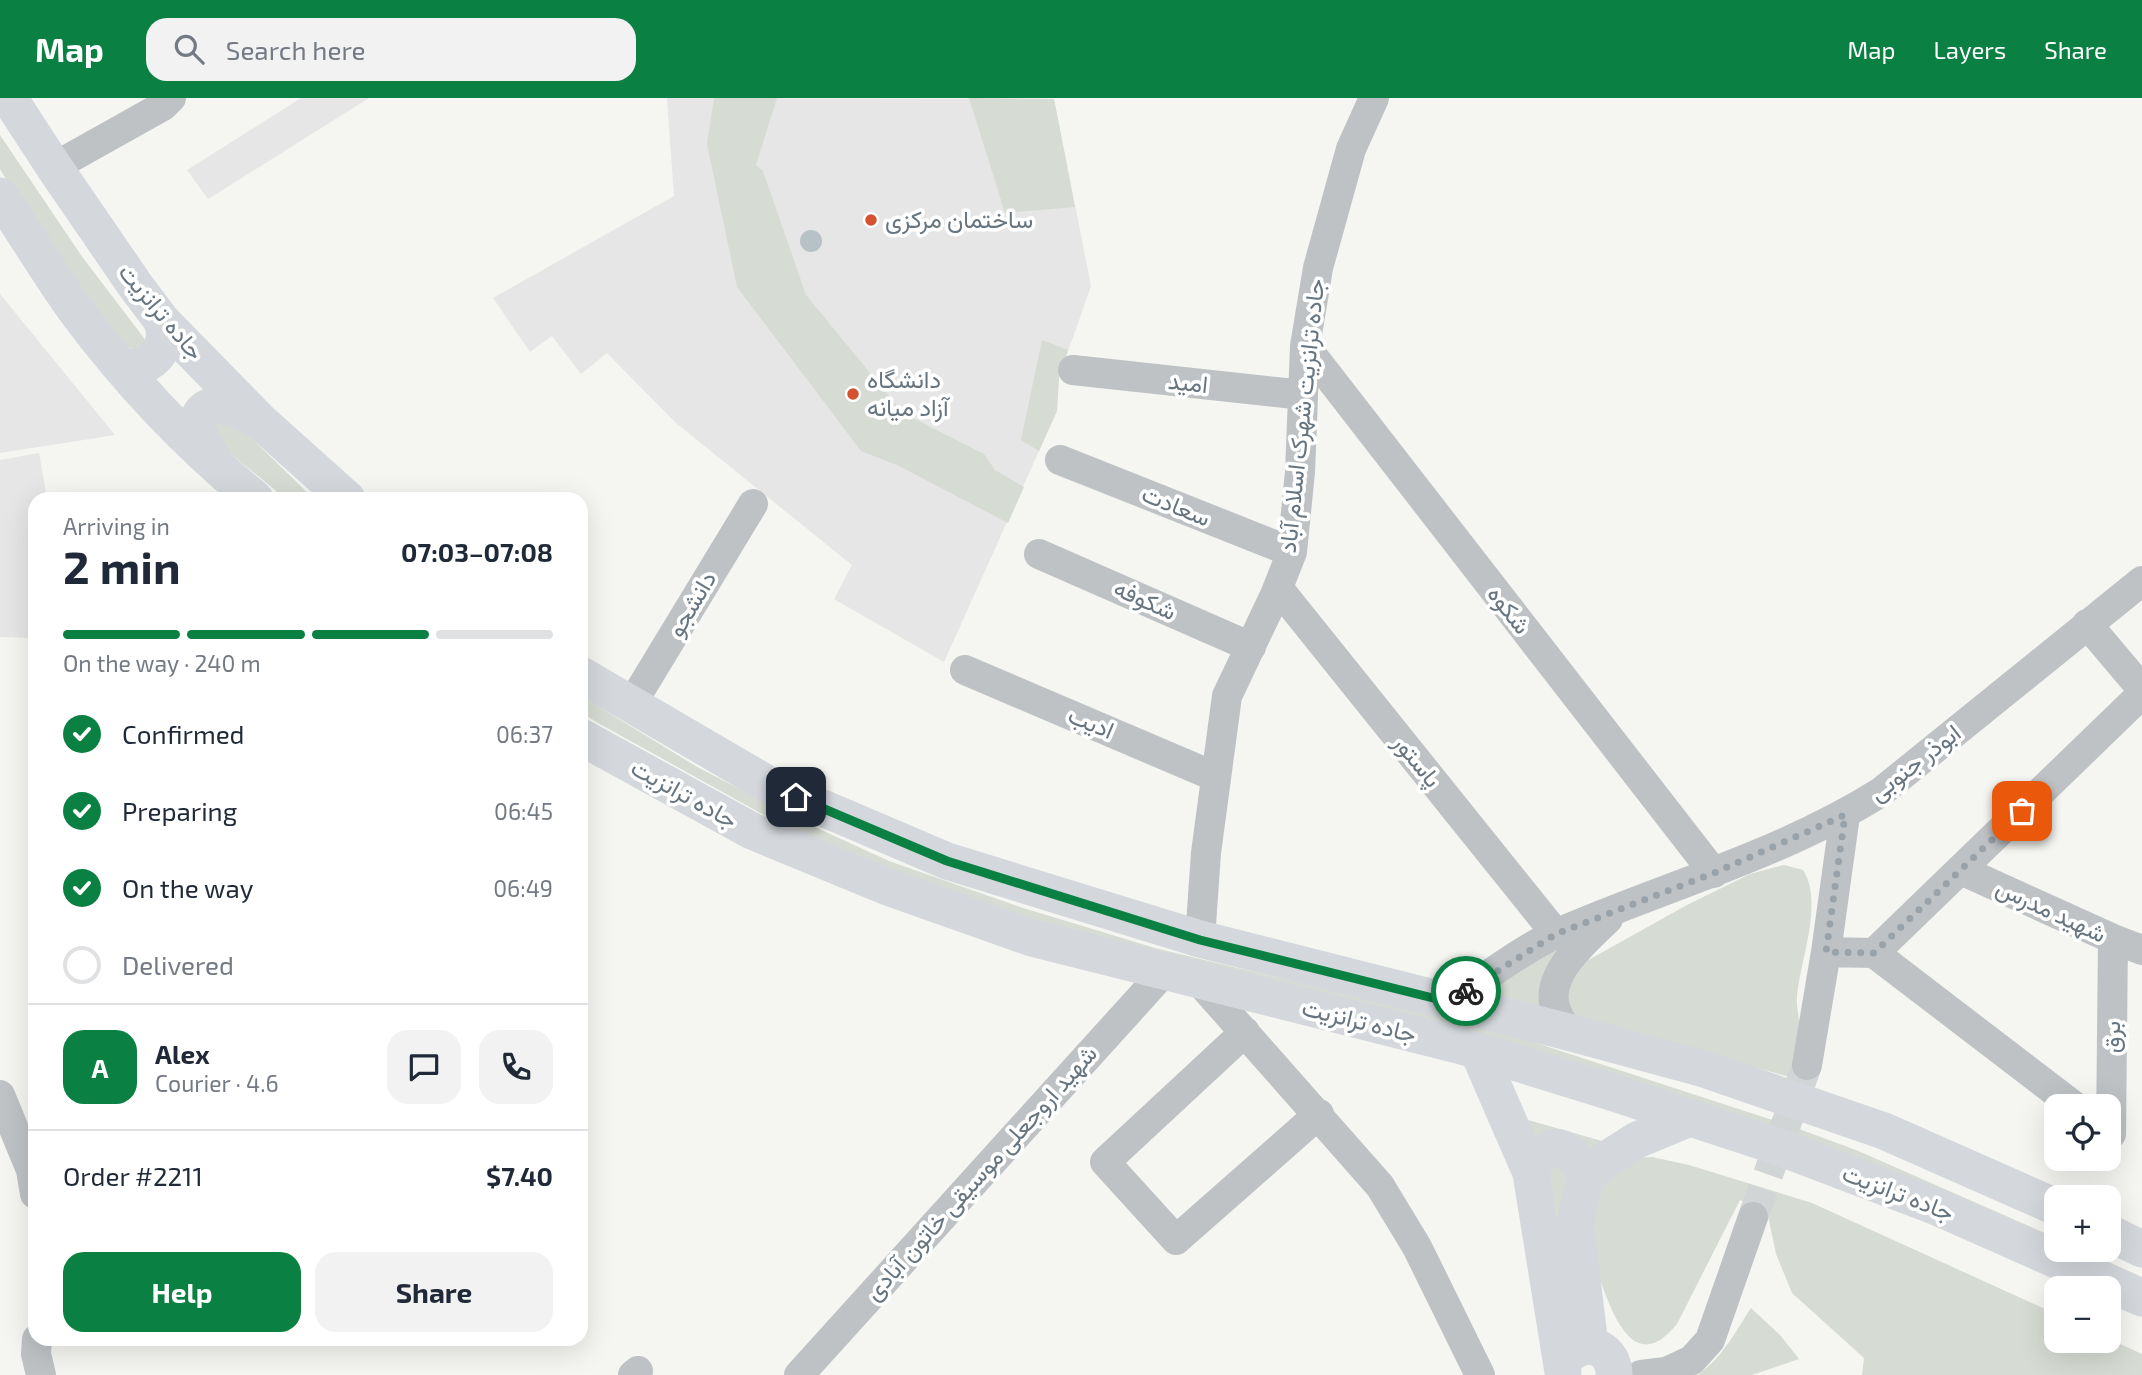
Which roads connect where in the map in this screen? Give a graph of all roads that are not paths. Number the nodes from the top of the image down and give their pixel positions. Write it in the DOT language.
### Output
graph roads {
  1 [pos="171,98"];
  2 [pos="1374,98"];
  3 [pos="12,99"];
  4 [pos="54,167"];
  5 [pos="0,196"];
  6 [pos="162,321"];
  7 [pos="1305,346"];
  8 [pos="119,365"];
  9 [pos="1073,370"];
  10 [pos="1303,395"];
  11 [pos="260,421"];
  12 [pos="1060,460"];
  13 [pos="218,468"];
  14 [pos="247,492"];
  15 [pos="339,492"];
  16 [pos="753,504"];
  17 [pos="1292,552"];
  18 [pos="1039,554"];
  19 [pos="2142,581"];
  20 [pos="1278,588"];
  21 [pos="2087,624"];
  22 [pos="1251,646"];
  23 [pos="965,670"];
  24 [pos="588,679"];
  25 [pos="2142,691"];
  26 [pos="632,705"];
  27 [pos="588,741"];
  28 [pos="1216,777"];
  29 [pos="1845,815"];
  30 [pos="1961,870"];
  31 [pos="1714,873"];
  32 [pos="1618,909"];
  33 [pos="1556,934"];
  34 [pos="2113,939"];
  35 [pos="1200,940"];
  36 [pos="2142,950"];
  37 [pos="1826,952"];
  38 [pos="1874,953"];
  39 [pos="1164,972"];
  40 [pos="1199,981"];
  41 [pos="1449,1002"];
  42 [pos="1245,1032"];
  43 [pos="1569,1032"];
  44 [pos="1478,1051"];
  45 [pos="1807,1065"];
  46 [pos="2058,1094"];
  47 [pos="2111,1094"];
  48 [pos="0,1095"];
  49 [pos="1318,1115"];
  50 [pos="1690,1118"];
  51 [pos="28,1163"];
  52 [pos="1531,1173"];
  53 [pos="1586,1177"];
  54 [pos="2044,1202"];
  55 [pos="1753,1217"];
  56 [pos="2121,1239"];
  57 [pos="2142,1249"];
  58 [pos="2142,1298"];
  59 [pos="37,1346"];
  60 [pos="1619,1368"];
  61 [pos="1564,1373"];
  62 [pos="41,1375"];
  63 [pos="799,1375"];
  64 [pos="1480,1375"];
  1 -- 4 [label="street"];
  2 -- 7 [label="street, جاده ترانزیت شهرک اسلام آباد"];
  3 -- 4 [label="main road, جاده ترانزیت"];
  4 -- 6 [label="main road, جاده ترانزیت"];
  5 -- 8 [label="main road"];
  6 -- 8 [label="main road"];
  6 -- 11 [label="main road, جاده ترانزیت"];
  7 -- 10 [label="street, جاده ترانزیت شهرک اسلام آباد"];
  7 -- 31 [label="street, شکوه"];
  8 -- 13 [label="main road"];
  9 -- 10 [label="street, امید"];
  10 -- 17 [label="street, جاده ترانزیت شهرک اسلام آباد"];
  11 -- 13 [label="main road"];
  11 -- 15 [label="main road, جاده ترانزیت"];
  12 -- 17 [label="street, سعادت"];
  13 -- 14 [label="main road"];
  16 -- 26 [label="street, دانشجو"];
  17 -- 20 [label="street, جاده ترانزیت شهرک اسلام آباد"];
  18 -- 22 [label="street, شکوفه"];
  19 -- 21 [label="street, ابوذر جنوبی"];
  20 -- 22 [label="street, جاده ترانزیت شهرک اسلام آباد"];
  20 -- 33 [label="street, پاستور"];
  21 -- 25 [label="street"];
  21 -- 29 [label="street, ابوذر جنوبی"];
  22 -- 28 [label="street, جاده ترانزیت شهرک اسلام آباد"];
  23 -- 28 [label="street, ادیب"];
  24 -- 26 [label="main road, جاده ترانزیت"];
  25 -- 30 [label="street"];
  26 -- 35 [label="main road, جاده ترانزیت"];
  27 -- 39 [label="main road, جاده ترانزیت"];
  28 -- 35 [label="street, جاده ترانزیت شهرک اسلام آباد"];
  29 -- 31 [label="street, ابوذر جنوبی"];
  29 -- 37 [label="street"];
  30 -- 34 [label="street, شهید مدرس"];
  30 -- 38 [label="street"];
  31 -- 32 [label="street, ابوذر جنوبی"];
  32 -- 33 [label="street, ابوذر جنوبی"];
  32 -- 43 [label="street"];
  33 -- 41 [label="street, ابوذر جنوبی"];
  34 -- 36 [label="street, شهید مدرس"];
  34 -- 47 [label="street, برق"];
  35 -- 41 [label="main road, جاده ترانزیت"];
  37 -- 38 [label="street"];
  37 -- 45 [label="street"];
  38 -- 46 [label="street"];
  39 -- 40 [label="main road, جاده ترانزیت"];
  39 -- 63 [label="street, شهید اروجعلی موسیقی خاتون آبادی"];
  40 -- 42 [label="street"];
  40 -- 44 [label="main road, جاده ترانزیت"];
  41 -- 43 [label="main road, جاده ترانزیت"];
  42 -- 49 [label="street"];
  42 -- 49 [label="street"];
  43 -- 54 [label="main road, جاده ترانزیت"];
  44 -- 50 [label="main road, جاده ترانزیت"];
  44 -- 52 [label="main road"];
  48 -- 51 [label="street"];
  49 -- 64 [label="street"];
  50 -- 53 [label="main road"];
  50 -- 58 [label="main road, جاده ترانزیت"];
  52 -- 53 [label="main road"];
  52 -- 61 [label="main road"];
  53 -- 60 [label="main road"];
  55 -- 60 [label="street"];
  56 -- 57 [label="main road"];
  59 -- 62 [label="street"];
  60 -- 61 [label="main road"];
}
